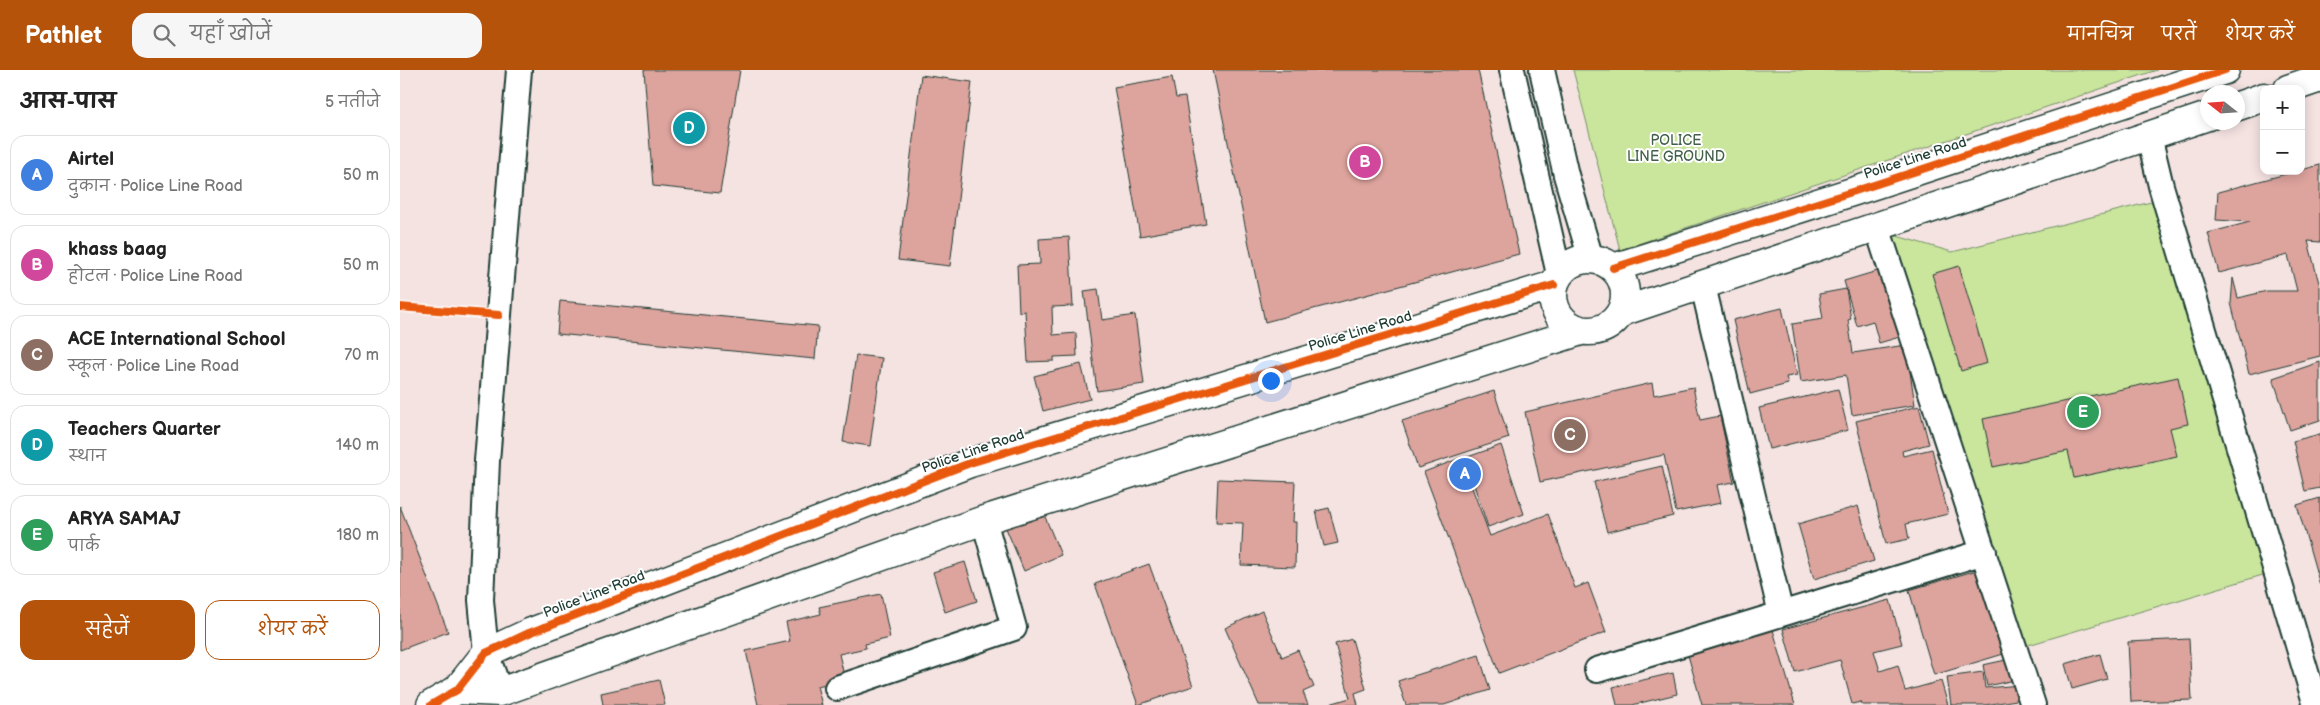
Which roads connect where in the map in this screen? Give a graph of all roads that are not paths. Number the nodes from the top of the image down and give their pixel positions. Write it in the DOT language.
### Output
graph roads {
  1 [pos="519,70"];
  2 [pos="1512,70"];
  3 [pos="1542,70"];
  4 [pos="2225,70"];
  5 [pos="2320,78"];
  6 [pos="2300,85"];
  7 [pos="2260,98"];
  8 [pos="2245,104"];
  9 [pos="2200,119"];
  10 [pos="2149,136"];
  11 [pos="1877,227"];
  12 [pos="1602,263"];
  13 [pos="1556,279"];
  14 [pos="1703,286"];
  15 [pos="1621,312"];
  16 [pos="1581,331"];
  17 [pos="984,520"];
  18 [pos="1984,552"];
  19 [pos="1781,614"];
  20 [pos="486,653"];
  21 [pos="1597,670"];
  22 [pos="837,688"];
  23 [pos="457,690"];
  24 [pos="500,692"];
  25 [pos="2313,702"];
  26 [pos="431,705"];
  27 [pos="2033,705"];
  1 -- 20 [label="street"];
  2 -- 13 [label="street"];
  3 -- 12 [label="street"];
  4 -- 12 [label="street, Police Line Road"];
  5 -- 6 [label="street"];
  7 -- 8 [label="street"];
  9 -- 10 [label="street"];
  10 -- 11 [label="street"];
  10 -- 25 [label="street"];
  11 -- 14 [label="street"];
  11 -- 18 [label="street"];
  12 -- 13 [label="street"];
  12 -- 15 [label="street"];
  13 -- 16 [label="street"];
  13 -- 20 [label="street, Police Line Road"];
  14 -- 15 [label="street"];
  14 -- 19 [label="street"];
  15 -- 16 [label="street"];
  16 -- 17 [label="street"];
  17 -- 22 [label="street"];
  17 -- 24 [label="street"];
  18 -- 19 [label="street"];
  18 -- 27 [label="street"];
  19 -- 21 [label="street"];
  20 -- 23 [label="street, Police Line Road"];
  20 -- 24 [label="street"];
  23 -- 24 [label="street"];
  23 -- 26 [label="street, Police Line Road"];
}
